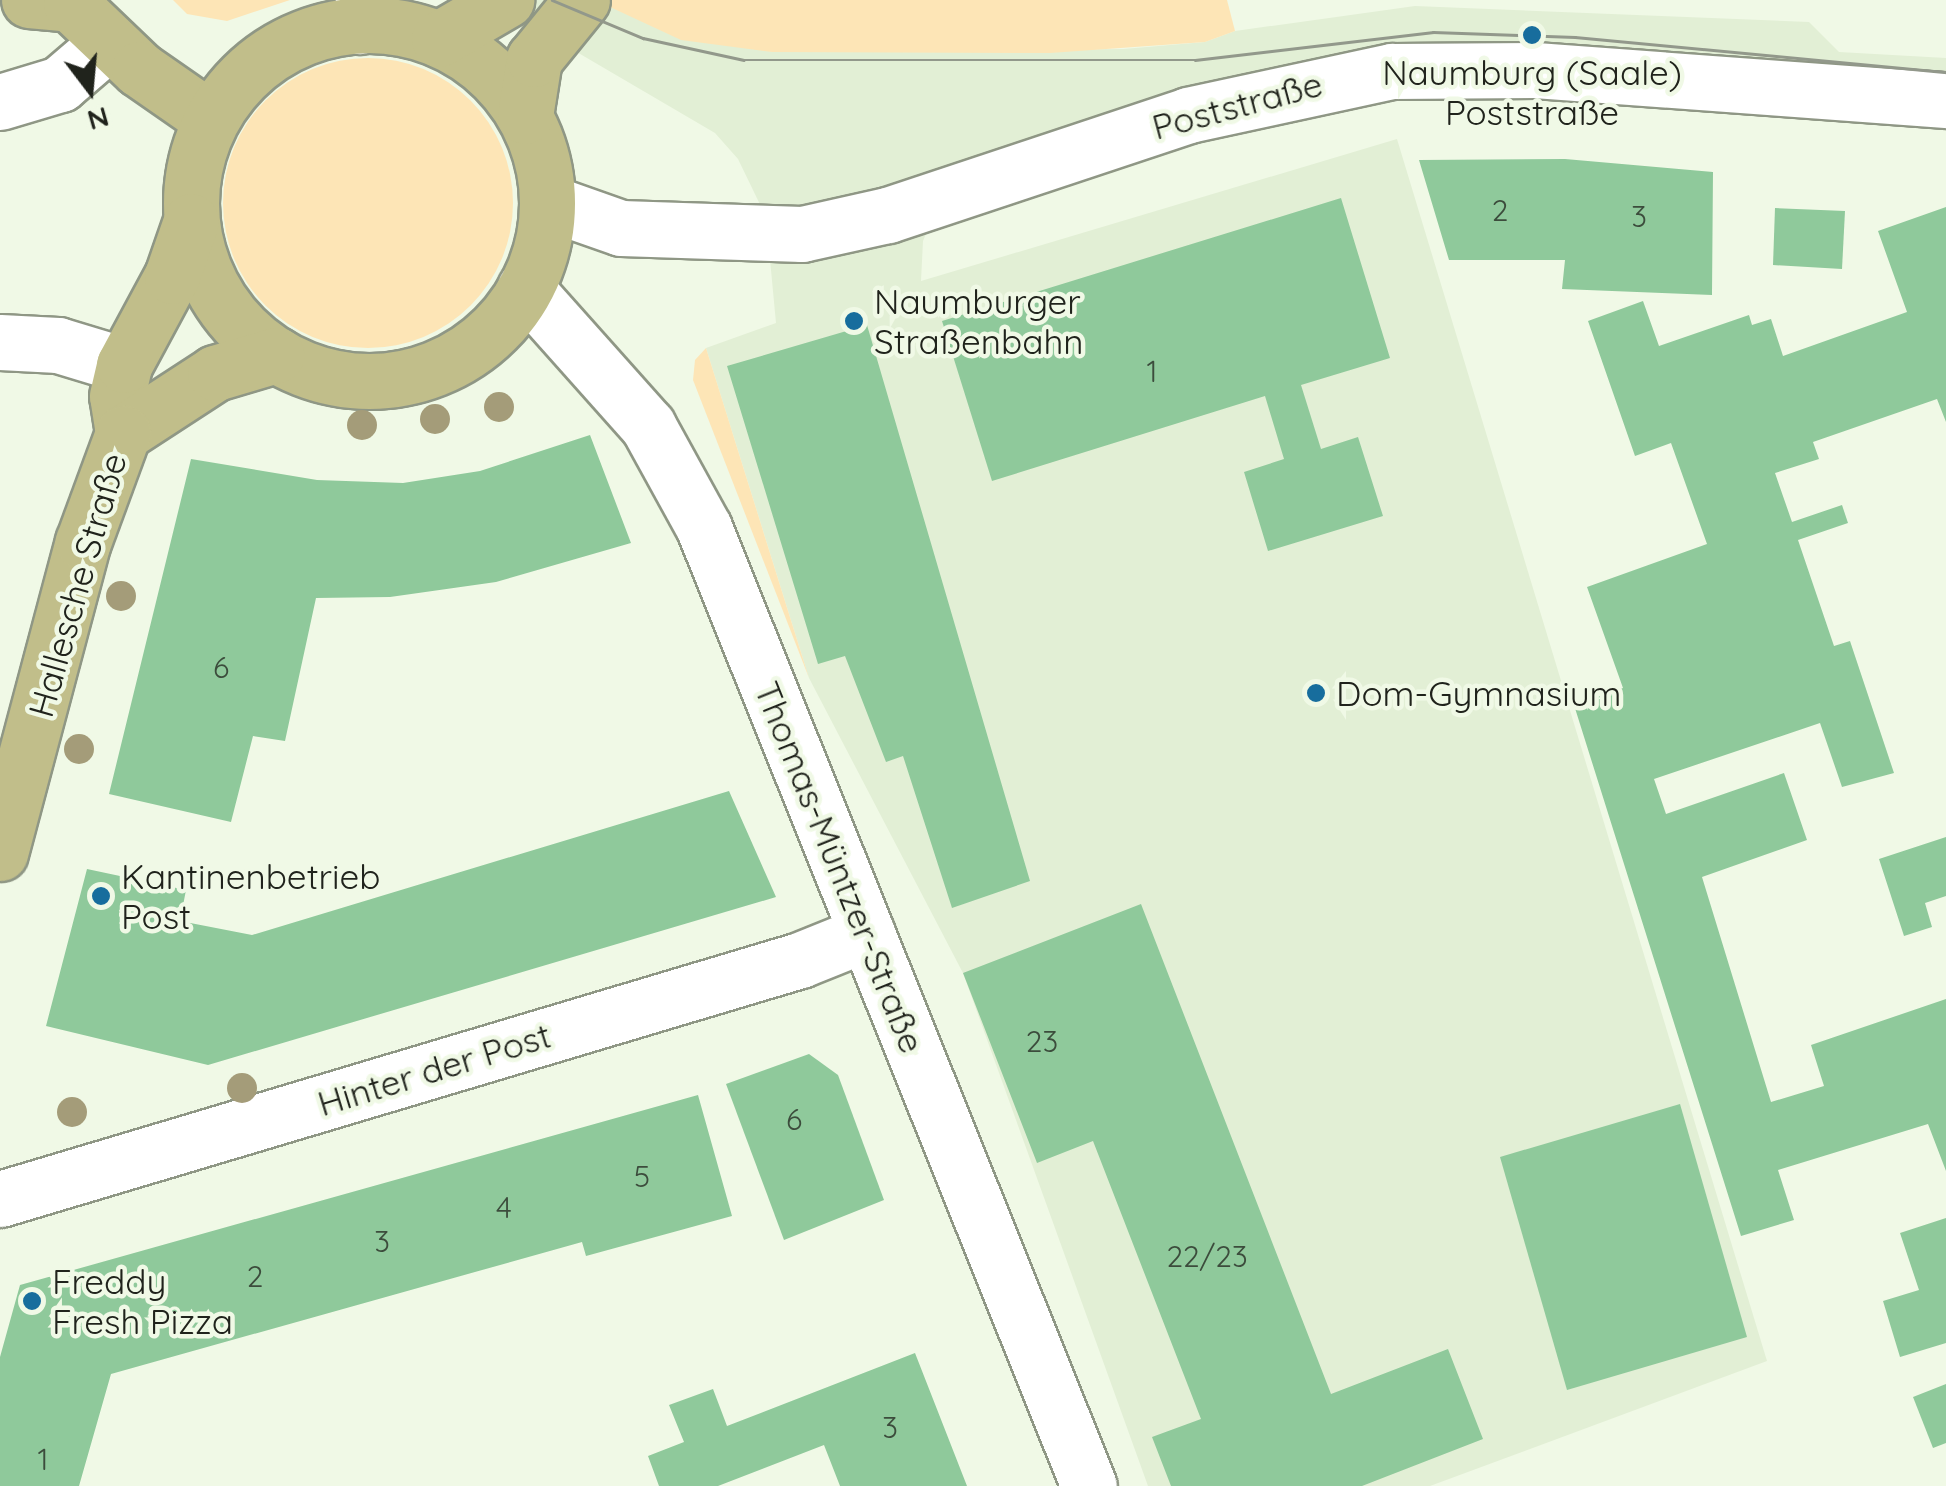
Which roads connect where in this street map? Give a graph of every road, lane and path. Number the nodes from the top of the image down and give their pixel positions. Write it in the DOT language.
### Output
graph roads {
  1 [pos="506,0"];
  2 [pos="582,0"];
  3 [pos="57,2"];
  4 [pos="361,13"];
  5 [pos="439,40"];
  6 [pos="109,42"];
  7 [pos="1946,100"];
  8 [pos="0,102"];
  9 [pos="525,116"];
  10 [pos="211,119"];
  11 [pos="547,202"];
  12 [pos="191,222"];
  13 [pos="524,288"];
  14 [pos="0,342"];
  15 [pos="276,355"];
  16 [pos="124,365"];
  17 [pos="123,433"];
  18 [pos="0,853"];
  19 [pos="867,933"];
  20 [pos="0,1199"];
  21 [pos="1089,1486"];
  1 -- 5 [label="main road"];
  2 -- 9 [label="main road"];
  3 -- 6 [label="main road"];
  4 -- 5 [label="main road"];
  4 -- 10 [label="main road"];
  5 -- 9 [label="main road"];
  6 -- 8 [label="street"];
  6 -- 10 [label="main road"];
  7 -- 11 [label="street, Poststraße"];
  9 -- 11 [label="main road"];
  10 -- 12 [label="main road"];
  11 -- 13 [label="main road"];
  12 -- 15 [label="main road"];
  12 -- 16 [label="main road"];
  13 -- 15 [label="main road"];
  13 -- 19 [label="street, Thomas-Müntzer-Straße"];
  14 -- 16 [label="street"];
  15 -- 17 [label="main road"];
  16 -- 17 [label="main road"];
  17 -- 18 [label="main road, Hallesche Straße"];
  19 -- 20 [label="street, Hinter der Post"];
  19 -- 21 [label="street, Thomas-Müntzer-Straße"];
}
